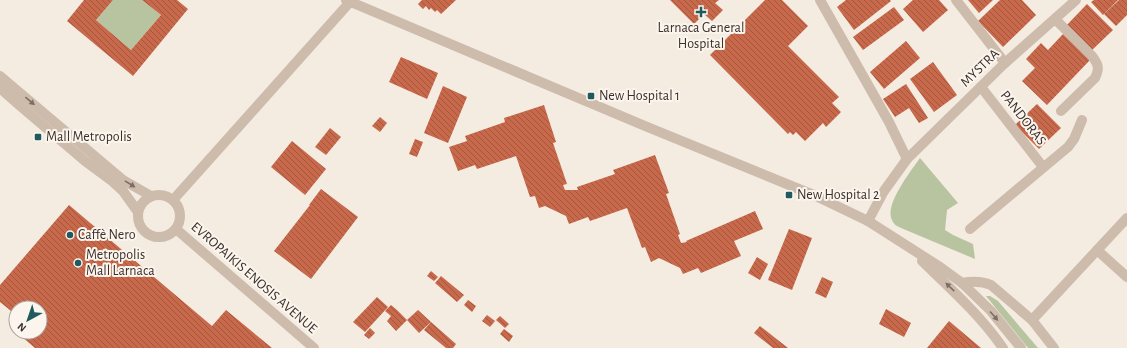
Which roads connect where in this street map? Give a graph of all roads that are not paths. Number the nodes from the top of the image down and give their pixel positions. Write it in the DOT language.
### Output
graph roads {
  1 [pos="820,0"];
  2 [pos="956,0"];
  3 [pos="1076,0"];
  4 [pos="348,1"];
  5 [pos="1055,19"];
  6 [pos="1005,63"];
  7 [pos="0,76"];
  8 [pos="981,87"];
  9 [pos="0,88"];
  10 [pos="1061,111"];
  11 [pos="1082,120"];
  12 [pos="907,159"];
  13 [pos="1043,167"];
  14 [pos="151,196"];
  15 [pos="173,200"];
  16 [pos="138,212"];
  17 [pos="1127,218"];
  18 [pos="868,221"];
  19 [pos="176,229"];
  20 [pos="970,229"];
  21 [pos="910,248"];
  22 [pos="1097,250"];
  23 [pos="1127,277"];
  24 [pos="962,283"];
  25 [pos="991,285"];
  26 [pos="976,296"];
  27 [pos="1032,320"];
  28 [pos="314,348"];
  29 [pos="1003,348"];
  30 [pos="1021,348"];
  31 [pos="1054,348"];
  1 -- 12 [label="street"];
  2 -- 6 [label="street"];
  3 -- 5 [label="street, MYSTRA"];
  4 -- 15 [label="street"];
  4 -- 18 [label="street"];
  5 -- 6 [label="street, MYSTRA"];
  5 -- 10 [label="street"];
  6 -- 8 [label="street, MYSTRA"];
  7 -- 14 [label="street, one-way"];
  8 -- 12 [label="street, MYSTRA"];
  8 -- 13 [label="street, PANDORAS"];
  9 -- 16 [label="street, EVROPAIKIS ENOSIS AVENUE"];
  11 -- 13 [label="street, PANDORAS"];
  12 -- 18 [label="street, MYSTRA"];
  13 -- 20 [label="street, PANDORAS"];
  14 -- 15 [label="street"];
  14 -- 16 [label="street"];
  15 -- 19 [label="street, EVROPAIKIS ENOSIS AVENUE"];
  16 -- 19 [label="street, EVROPAIKIS ENOSIS AVENUE"];
  17 -- 22 [label="street"];
  18 -- 21 [label="street"];
  19 -- 28 [label="street, EVROPAIKIS ENOSIS AVENUE"];
  21 -- 24 [label="street"];
  29 -- 21 [label="street, one-way"];
  22 -- 23 [label="street"];
  22 -- 27 [label="street"];
  24 -- 25 [label="street"];
  24 -- 26 [label="street"];
  25 -- 26 [label="street"];
  25 -- 27 [label="street"];
  26 -- 30 [label="street, one-way"];
  27 -- 31 [label="street"];
}
